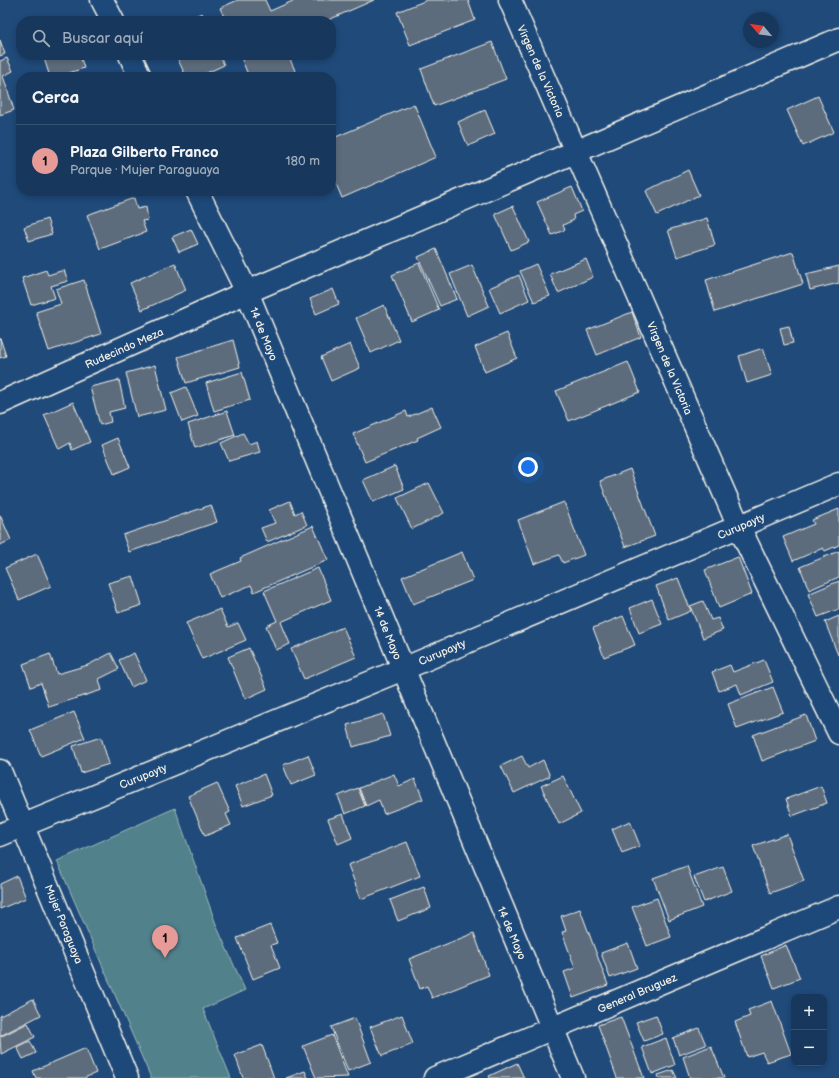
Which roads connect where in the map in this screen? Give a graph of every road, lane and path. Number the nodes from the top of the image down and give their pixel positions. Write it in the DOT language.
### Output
graph roads {
  1 [pos="102,0"];
  2 [pos="510,0"];
  3 [pos="110,16"];
  4 [pos="839,39"];
  5 [pos="132,60"];
  6 [pos="138,72"];
  7 [pos="577,152"];
  8 [pos="199,196"];
  9 [pos="247,292"];
  10 [pos="0,403"];
  11 [pos="839,484"];
  12 [pos="739,527"];
  13 [pos="402,669"];
  14 [pos="839,733"];
  15 [pos="0,771"];
  16 [pos="23,825"];
  17 [pos="0,835"];
  18 [pos="839,907"];
  19 [pos="552,1029"];
  20 [pos="127,1078"];
  21 [pos="435,1078"];
  22 [pos="573,1078"];
  1 -- 3 [label="street"];
  2 -- 7 [label="street, Virgen de la Victoria"];
  4 -- 7 [label="street, Rudecindo Meza"];
  5 -- 6 [label="street"];
  7 -- 9 [label="street, Rudecindo Meza"];
  7 -- 12 [label="street, Virgen de la Victoria"];
  8 -- 9 [label="street, 14 de Mayo"];
  9 -- 10 [label="street, Rudecindo Meza"];
  9 -- 13 [label="street, 14 de Mayo"];
  11 -- 12 [label="street, Curupayty"];
  12 -- 13 [label="street, Curupayty"];
  12 -- 14 [label="street, Virgen de la Victoria"];
  13 -- 16 [label="street, Curupayty"];
  13 -- 19 [label="street, 14 de Mayo"];
  15 -- 16 [label="street, Mujer Paraguaya"];
  16 -- 17 [label="street, Curupayty"];
  16 -- 20 [label="street, Mujer Paraguaya"];
  18 -- 19 [label="street, General Bruguez"];
  19 -- 21 [label="street, General Bruguez"];
  19 -- 22 [label="street, 14 de Mayo"];
}
